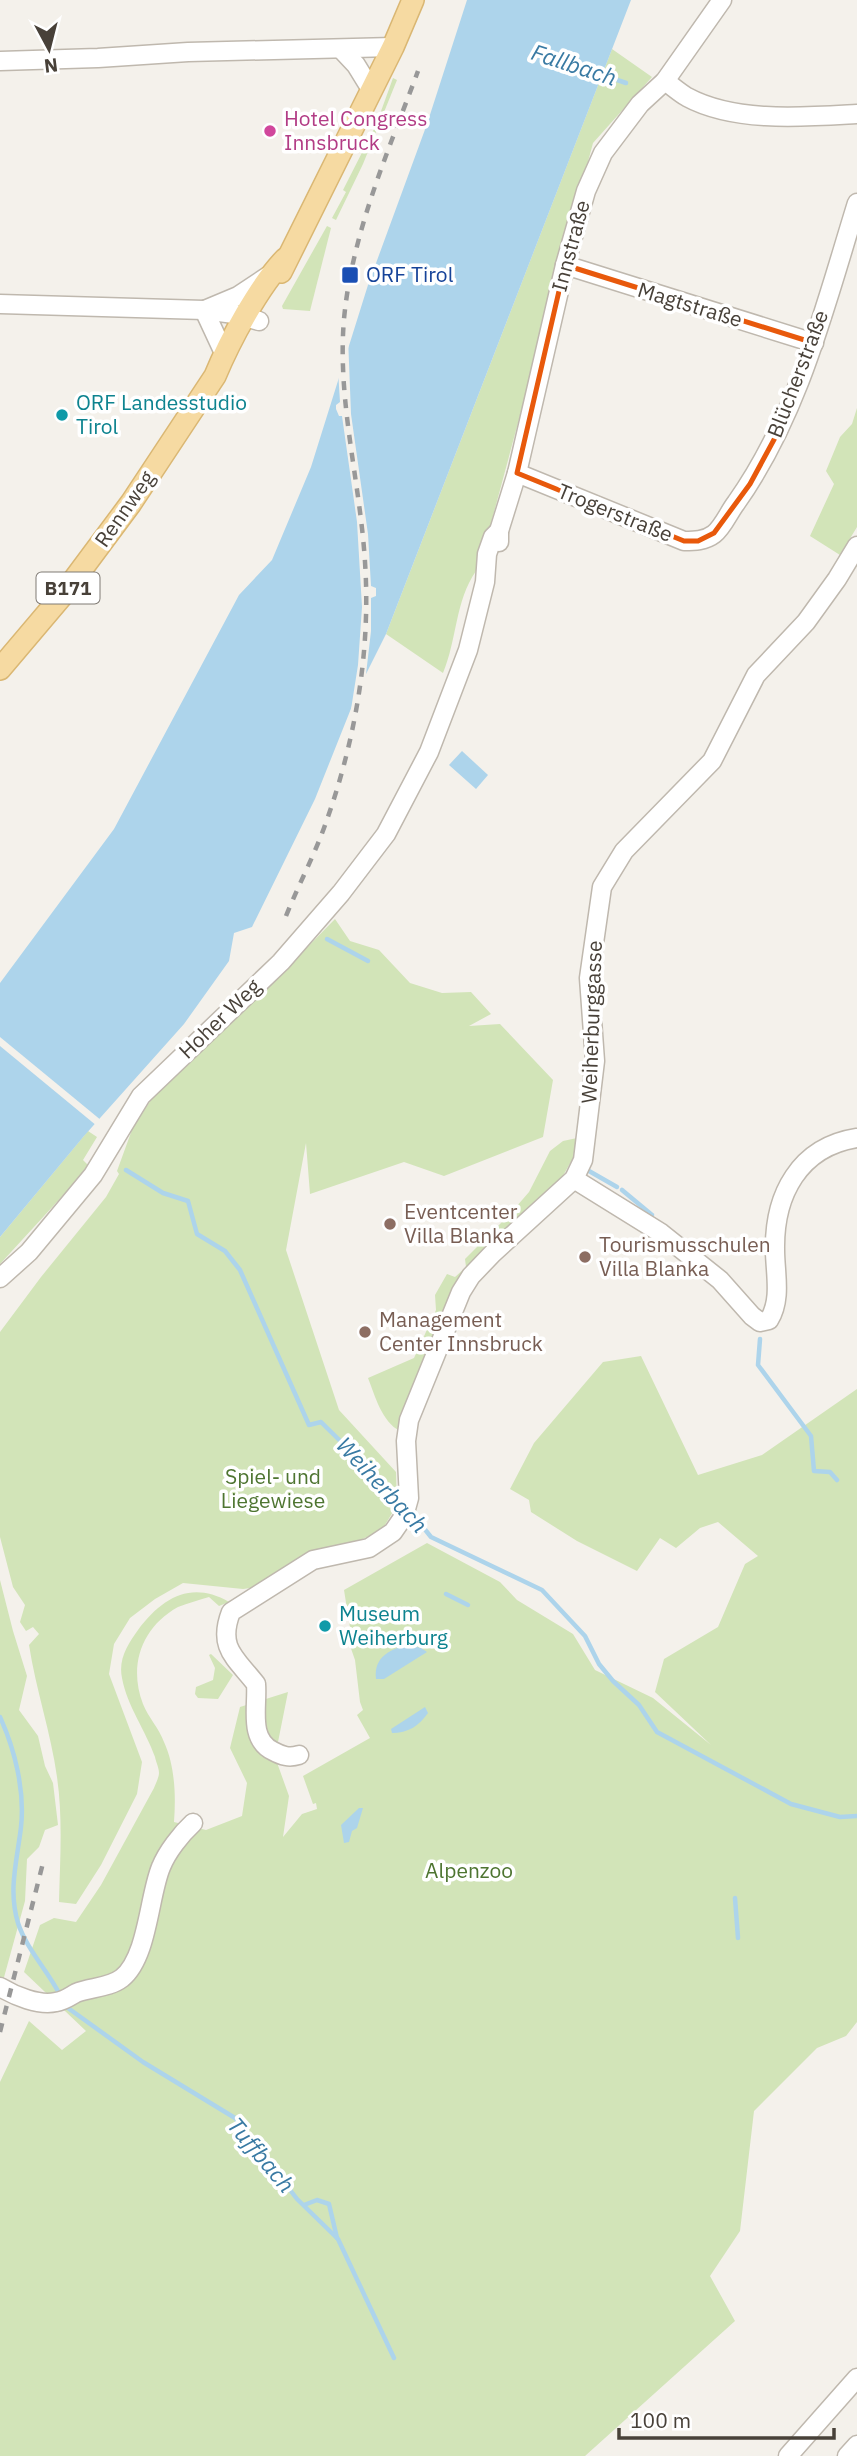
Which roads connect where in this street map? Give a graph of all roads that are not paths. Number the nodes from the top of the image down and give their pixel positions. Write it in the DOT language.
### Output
graph roads {
  1 [pos="412,0"];
  2 [pos="722,0"];
  3 [pos="393,47"];
  4 [pos="341,49"];
  5 [pos="0,61"];
  6 [pos="665,81"];
  7 [pos="372,91"];
  8 [pos="857,114"];
  9 [pos="857,203"];
  10 [pos="279,265"];
  11 [pos="565,265"];
  12 [pos="0,304"];
  13 [pos="204,310"];
  14 [pos="252,319"];
  15 [pos="814,343"];
  16 [pos="224,353"];
  17 [pos="215,376"];
  18 [pos="517,473"];
  19 [pos="715,533"];
  20 [pos="857,546"];
  21 [pos="0,668"];
  22 [pos="429,751"];
  23 [pos="857,1138"];
  24 [pos="574,1179"];
  25 [pos="0,1278"];
  26 [pos="299,1755"];
  27 [pos="192,1823"];
  28 [pos="0,1987"];
  29 [pos="857,2378"];
  30 [pos="857,2445"];
  31 [pos="788,2456"];
  32 [pos="847,2456"];
  1 -- 3 [label="main road, Rennweg / B171"];
  2 -- 6 [label="street, Innstraße"];
  3 -- 4 [label="street"];
  3 -- 7 [label="main road, Rennweg / B171"];
  4 -- 5 [label="street"];
  4 -- 7 [label="street"];
  6 -- 8 [label="street"];
  6 -- 11 [label="street, Innstraße"];
  7 -- 10 [label="main road, Rennweg / B171"];
  9 -- 15 [label="street, Blücherstraße"];
  10 -- 13 [label="street"];
  10 -- 14 [label="main road, Rennweg / B171"];
  11 -- 15 [label="street, Magtstraße"];
  11 -- 18 [label="street, Innstraße"];
  12 -- 13 [label="street"];
  13 -- 14 [label="street"];
  13 -- 16 [label="street"];
  14 -- 16 [label="main road, Rennweg / B171"];
  14 -- 17 [label="main road, Rennweg / B171"];
  15 -- 19 [label="street, Blücherstraße"];
  16 -- 17 [label="main road, Rennweg / B171"];
  17 -- 21 [label="main road, Rennweg / B171"];
  18 -- 19 [label="street, Trogerstraße"];
  18 -- 22 [label="street, Innstraße"];
  20 -- 24 [label="street, Weiherburggasse"];
  22 -- 25 [label="street, Hoher Weg"];
  23 -- 24 [label="street"];
  24 -- 26 [label="street, Weiherburggasse"];
  27 -- 28 [label="street"];
  29 -- 31 [label="street"];
  30 -- 32 [label="street"];
}
